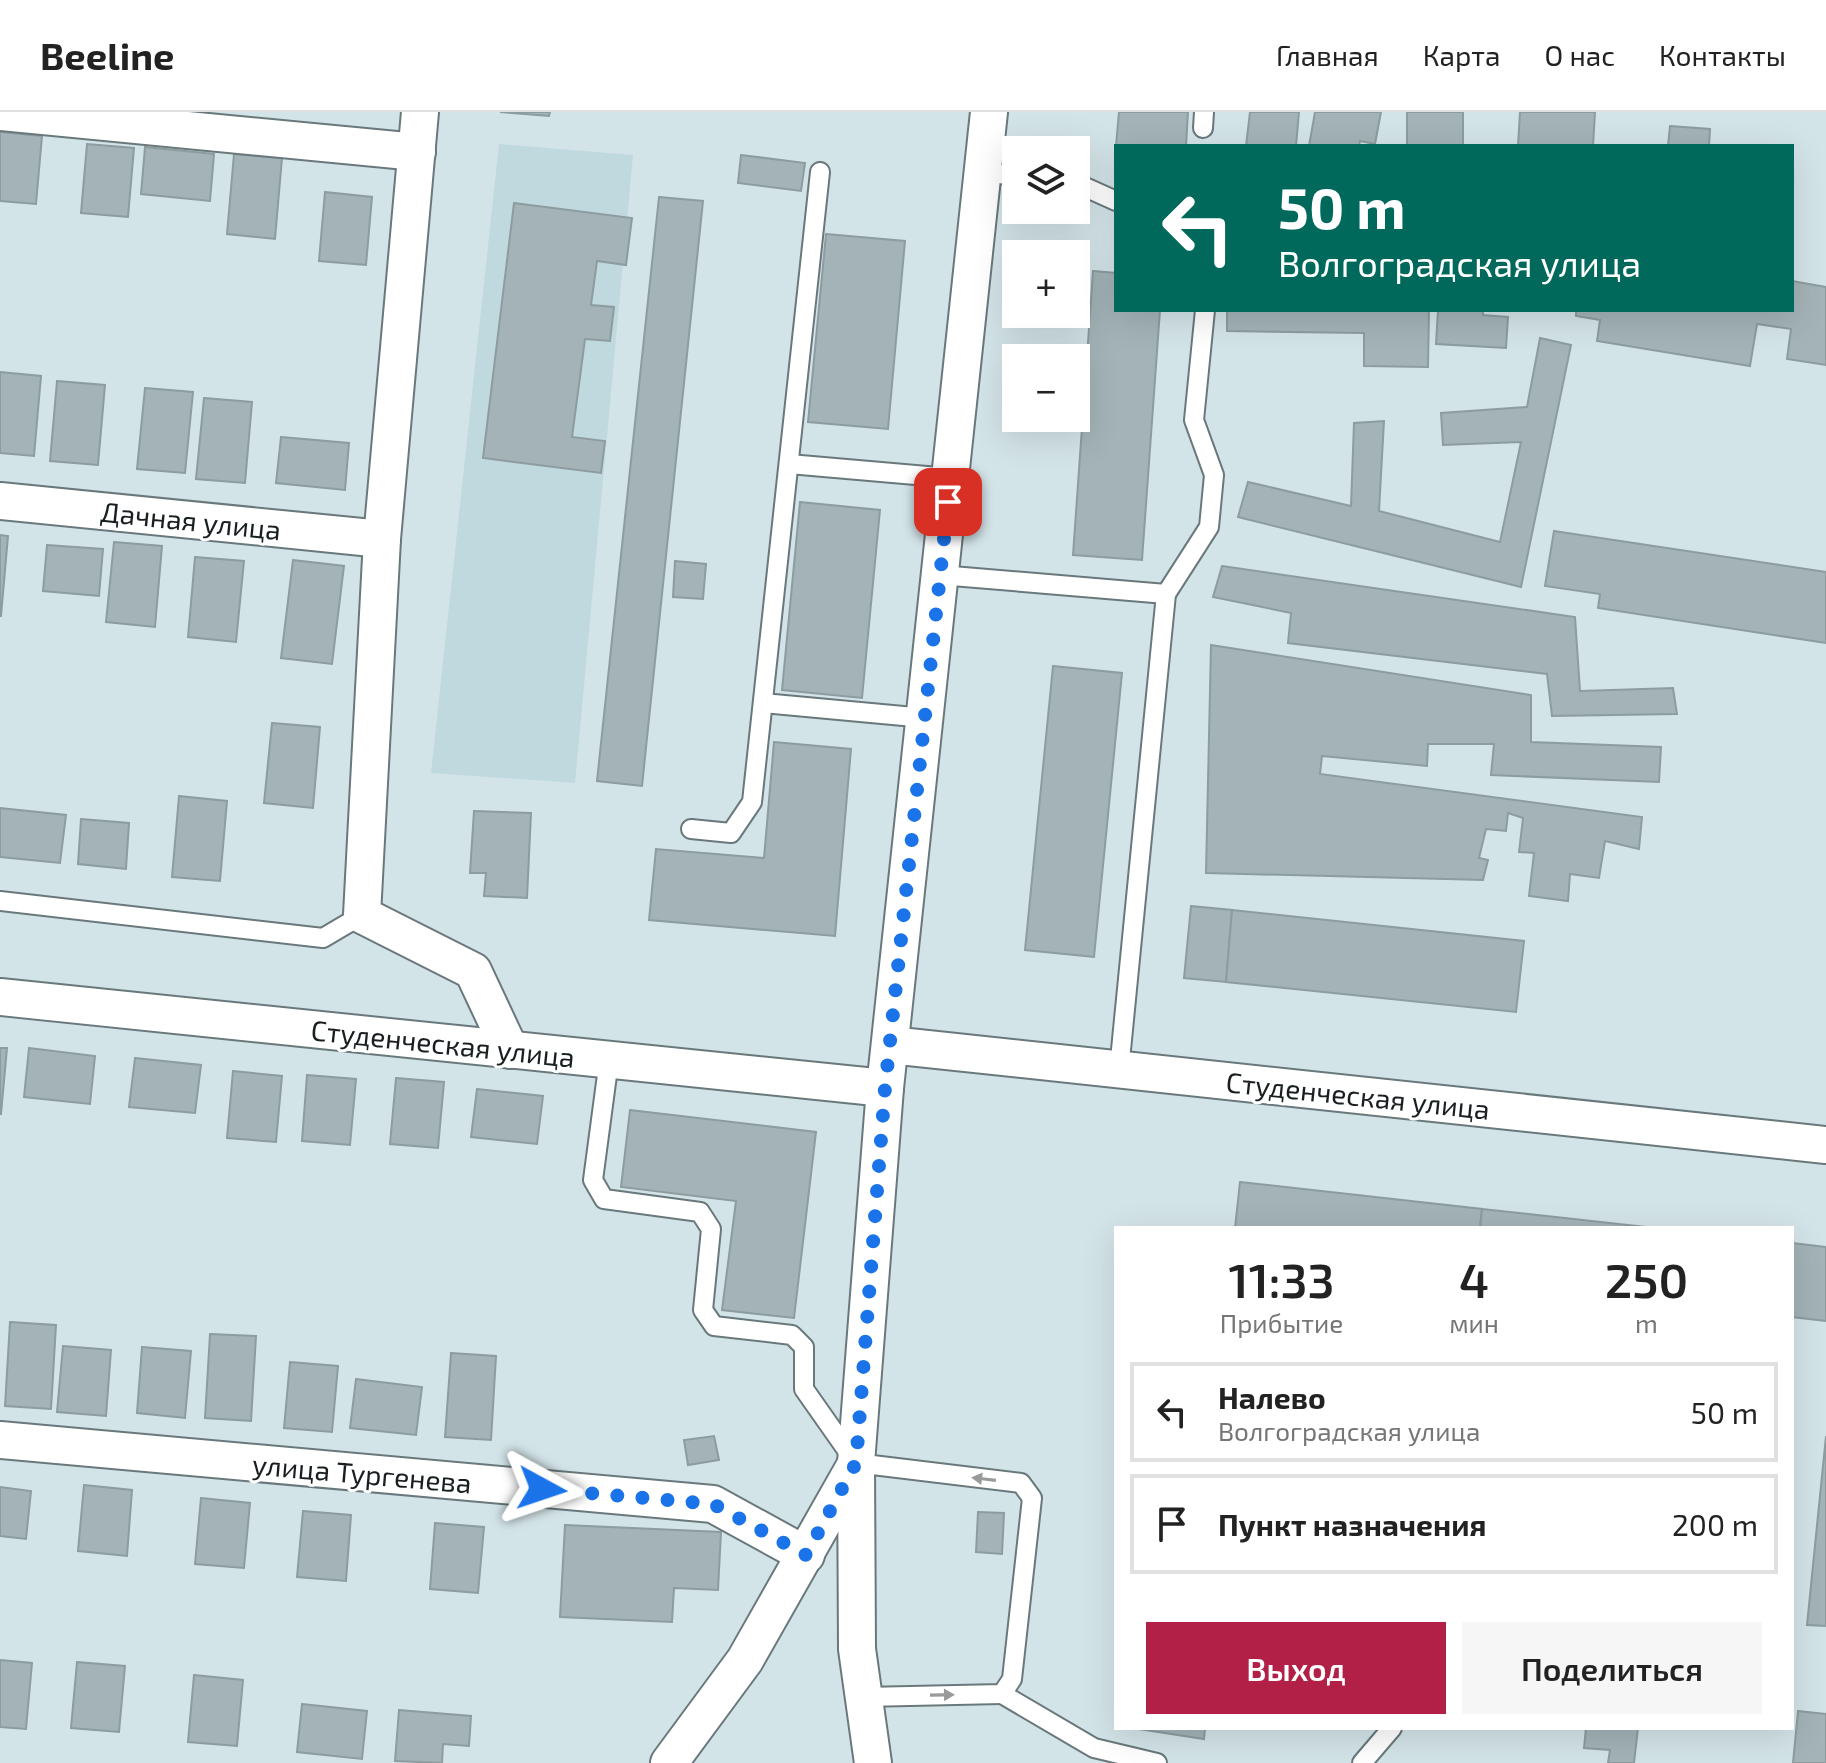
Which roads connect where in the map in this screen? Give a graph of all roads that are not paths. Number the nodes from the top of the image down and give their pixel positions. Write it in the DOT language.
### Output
graph roads {
  1 [pos="0,112"];
  2 [pos="420,112"];
  3 [pos="989,112"];
  4 [pos="417,152"];
  5 [pos="820,172"];
  6 [pos="1000,174"];
  7 [pos="1090,189"];
  8 [pos="1114,200"];
  9 [pos="1205,312"];
  10 [pos="789,464"];
  11 [pos="950,478"];
  12 [pos="0,501"];
  13 [pos="382,539"];
  14 [pos="940,575"];
  15 [pos="1166,594"];
  16 [pos="763,703"];
  17 [pos="925,718"];
  18 [pos="691,829"];
  19 [pos="0,901"];
  20 [pos="362,915"];
  21 [pos="0,997"];
  22 [pos="890,1045"];
  23 [pos="510,1050"];
  24 [pos="609,1060"];
  25 [pos="1119,1070"];
  26 [pos="885,1088"];
  27 [pos="1826,1145"];
  28 [pos="0,1440"];
  29 [pos="856,1463"];
  30 [pos="806,1555"];
  31 [pos="1002,1694"];
  32 [pos="864,1697"];
  33 [pos="1390,1730"];
  34 [pos="669,1763"];
  35 [pos="873,1763"];
  36 [pos="1157,1763"];
  37 [pos="1362,1763"];
  1 -- 4 [label="street"];
  2 -- 4 [label="street"];
  3 -- 6 [label="street"];
  4 -- 13 [label="street"];
  5 -- 10 [label="lane"];
  6 -- 11 [label="street"];
  7 -- 8 [label="lane"];
  9 -- 15 [label="lane"];
  10 -- 11 [label="lane"];
  10 -- 16 [label="lane"];
  11 -- 14 [label="street"];
  12 -- 13 [label="street, Дачная улица"];
  13 -- 20 [label="street"];
  14 -- 15 [label="lane"];
  14 -- 17 [label="street"];
  15 -- 25 [label="lane"];
  16 -- 17 [label="lane"];
  16 -- 18 [label="lane"];
  17 -- 22 [label="street"];
  19 -- 20 [label="lane"];
  20 -- 23 [label="street"];
  21 -- 23 [label="street, Студенческая улица"];
  22 -- 25 [label="street, Студенческая улица"];
  22 -- 26 [label="street"];
  23 -- 24 [label="street, Студенческая улица"];
  24 -- 26 [label="street, Студенческая улица"];
  24 -- 29 [label="lane"];
  25 -- 27 [label="street, Студенческая улица"];
  26 -- 29 [label="street"];
  28 -- 30 [label="street, улица Тургенева"];
  29 -- 30 [label="street"];
  31 -- 29 [label="lane, one-way"];
  29 -- 32 [label="street"];
  30 -- 34 [label="street"];
  32 -- 31 [label="lane, one-way"];
  31 -- 36 [label="lane"];
  32 -- 35 [label="street"];
  33 -- 37 [label="lane"];
}
